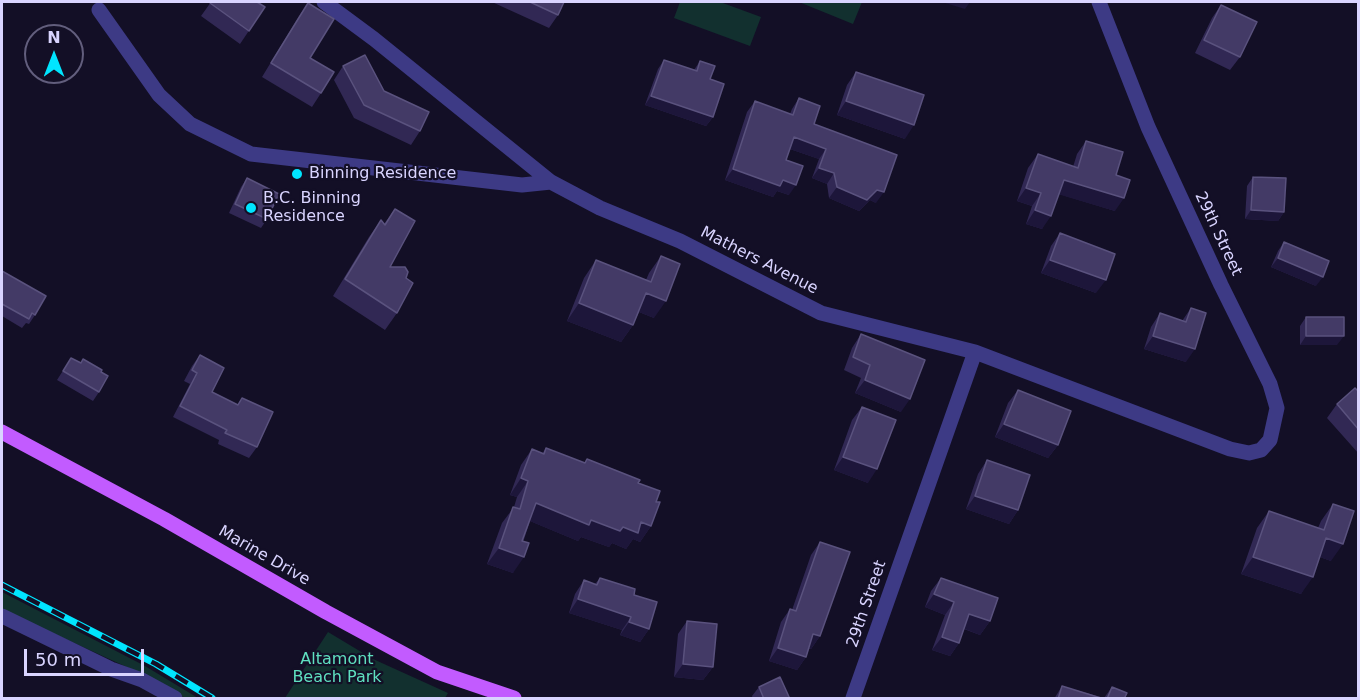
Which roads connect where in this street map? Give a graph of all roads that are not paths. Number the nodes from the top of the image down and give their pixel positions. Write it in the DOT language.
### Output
graph roads {
  1 [pos="324,2"];
  2 [pos="1099,2"];
  3 [pos="99,10"];
  4 [pos="551,182"];
  5 [pos="975,352"];
  6 [pos="2,432"];
  7 [pos="1230,449"];
  8 [pos="2,616"];
  9 [pos="175,699"];
  10 [pos="514,699"];
  11 [pos="853,699"];
  1 -- 4 [label="street, Mathers Avenue"];
  2 -- 7 [label="street, 29th Street"];
  3 -- 4 [label="street"];
  4 -- 5 [label="street, Mathers Avenue"];
  5 -- 7 [label="street, Mathers Avenue"];
  5 -- 11 [label="street, 29th Street"];
  6 -- 10 [label="main road, Marine Drive"];
  8 -- 9 [label="street"];
}
